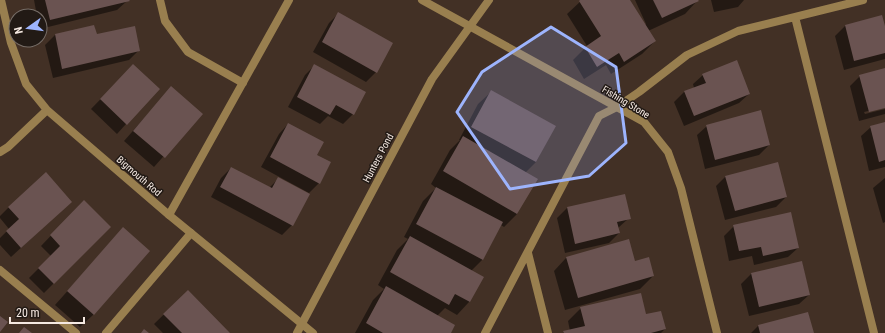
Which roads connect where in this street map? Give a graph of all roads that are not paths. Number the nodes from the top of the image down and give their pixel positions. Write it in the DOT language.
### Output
graph roads {
  1 [pos="1,0"];
  2 [pos="160,0"];
  3 [pos="289,0"];
  4 [pos="422,0"];
  5 [pos="489,0"];
  6 [pos="862,0"];
  7 [pos="795,16"];
  8 [pos="470,25"];
  9 [pos="243,83"];
  10 [pos="617,107"];
  11 [pos="47,110"];
  12 [pos="0,152"];
  13 [pos="169,215"];
  14 [pos="191,232"];
  15 [pos="528,253"];
  16 [pos="0,270"];
  17 [pos="301,324"];
  18 [pos="76,333"];
  19 [pos="106,333"];
  20 [pos="297,333"];
  21 [pos="313,333"];
  22 [pos="486,333"];
  23 [pos="548,333"];
  24 [pos="717,333"];
  25 [pos="874,333"];
  1 -- 11 [label="street, Bigmouth Rod"];
  2 -- 9 [label="street"];
  3 -- 9 [label="street"];
  4 -- 8 [label="street, Fishing Stone"];
  5 -- 8 [label="street, Hunters Pond"];
  6 -- 7 [label="street"];
  7 -- 10 [label="street"];
  7 -- 25 [label="street"];
  8 -- 10 [label="street, Fishing Stone"];
  8 -- 17 [label="street, Hunters Pond"];
  9 -- 13 [label="street"];
  10 -- 15 [label="street"];
  10 -- 24 [label="street, Fishing Stone"];
  11 -- 12 [label="street"];
  11 -- 13 [label="street, Bigmouth Rod"];
  13 -- 14 [label="street, Bigmouth Rod"];
  14 -- 17 [label="street, Bigmouth Rod"];
  14 -- 19 [label="street"];
  15 -- 22 [label="street"];
  15 -- 23 [label="street"];
  16 -- 18 [label="street"];
  17 -- 20 [label="street, Hunters Pond"];
  17 -- 21 [label="street, Bigmouth Rod"];
}
